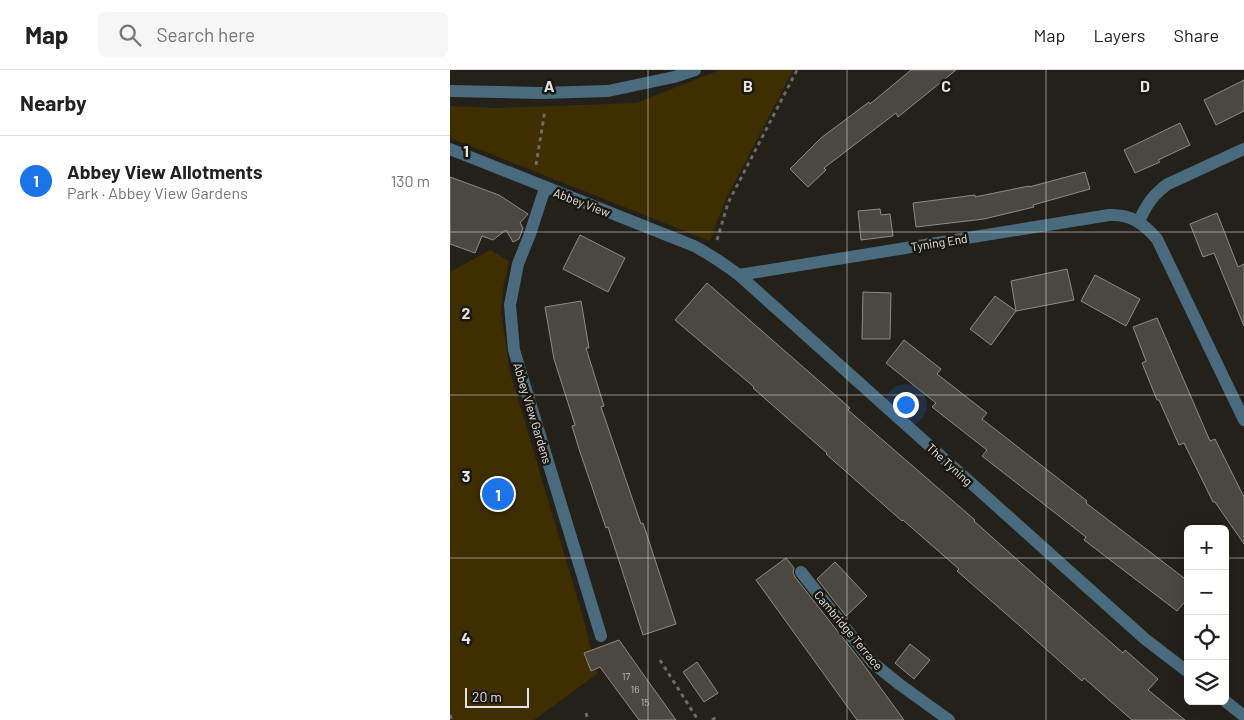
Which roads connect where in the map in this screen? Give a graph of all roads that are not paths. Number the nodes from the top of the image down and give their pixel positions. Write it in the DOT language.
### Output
graph roads {
  1 [pos="695,70"];
  2 [pos="450,91"];
  3 [pos="450,149"];
  4 [pos="1244,150"];
  5 [pos="545,188"];
  6 [pos="1139,221"];
  7 [pos="713,256"];
  8 [pos="739,275"];
  9 [pos="1244,420"];
  10 [pos="801,572"];
  11 [pos="601,636"];
  12 [pos="1184,669"];
  13 [pos="1229,704"];
  14 [pos="1244,716"];
  15 [pos="949,720"];
  1 -- 2 [label="street"];
  3 -- 5 [label="street, Abbey View"];
  4 -- 6 [label="street"];
  5 -- 7 [label="street, Abbey View"];
  5 -- 11 [label="street, Abbey View Gardens"];
  6 -- 8 [label="street, Tyning End"];
  6 -- 9 [label="street, Tyning End"];
  7 -- 8 [label="street, The Tyning"];
  8 -- 12 [label="street, The Tyning"];
  10 -- 15 [label="street, Cambridge Terrace"];
  13 -- 14 [label="street"];
}
